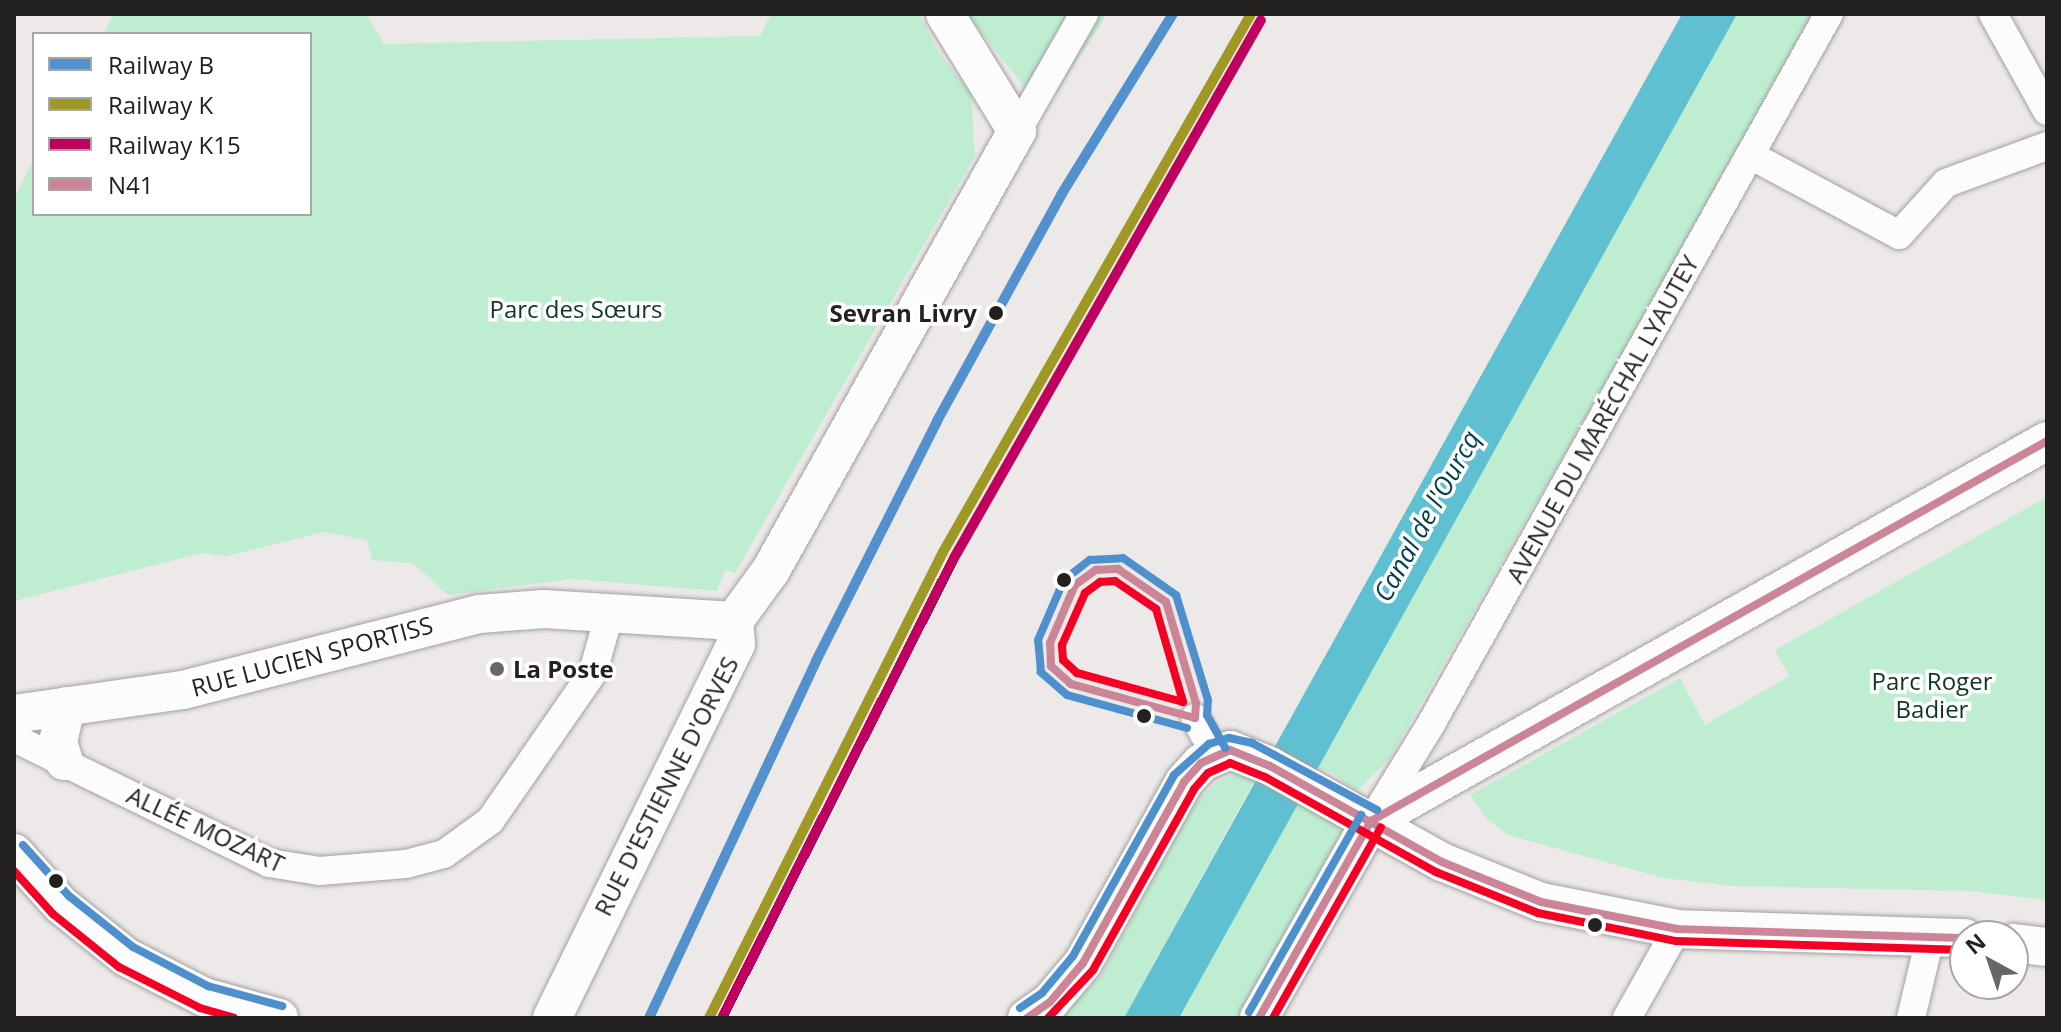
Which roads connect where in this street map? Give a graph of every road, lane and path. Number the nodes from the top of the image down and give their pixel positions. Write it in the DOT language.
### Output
graph roads {
  1 [pos="945,14"];
  2 [pos="1084,14"];
  3 [pos="1829,14"];
  4 [pos="1993,14"];
  5 [pos="2047,111"];
  6 [pos="1017,131"];
  7 [pos="2047,146"];
  8 [pos="1750,155"];
  9 [pos="2047,441"];
  10 [pos="610,612"];
  11 [pos="734,621"];
  12 [pos="66,706"];
  13 [pos="14,714"];
  14 [pos="1195,718"];
  15 [pos="14,738"];
  16 [pos="1231,754"];
  17 [pos="64,761"];
  18 [pos="1371,821"];
  19 [pos="14,853"];
  20 [pos="1677,929"];
  21 [pos="1947,938"];
  22 [pos="279,1018"];
  23 [pos="552,1018"];
  24 [pos="1027,1018"];
  25 [pos="1259,1018"];
  26 [pos="1627,1018"];
  27 [pos="1911,1018"];
  1 -- 6 [label="street"];
  2 -- 6 [label="street, RUE D'ESTIENNE D'ORVES"];
  3 -- 8 [label="street, AVENUE DU MARÉCHAL LYAUTEY"];
  4 -- 5 [label="street"];
  6 -- 11 [label="street, RUE D'ESTIENNE D'ORVES"];
  7 -- 8 [label="street"];
  8 -- 18 [label="street, AVENUE DU MARÉCHAL LYAUTEY"];
  9 -- 18 [label="street"];
  10 -- 11 [label="street, RUE LUCIEN SPORTISS"];
  10 -- 12 [label="street, RUE LUCIEN SPORTISS"];
  10 -- 17 [label="street, ALLÉE MOZART"];
  11 -- 23 [label="street, RUE D'ESTIENNE D'ORVES"];
  12 -- 13 [label="street, RUE LUCIEN SPORTISS"];
  12 -- 17 [label="street"];
  14 -- 16 [label="street"];
  15 -- 17 [label="street, ALLÉE MOZART"];
  16 -- 18 [label="street"];
  16 -- 24 [label="street"];
  18 -- 20 [label="street"];
  18 -- 25 [label="street"];
  19 -- 22 [label="street"];
  20 -- 21 [label="street"];
  20 -- 26 [label="street"];
  21 -- 27 [label="street"];
}
